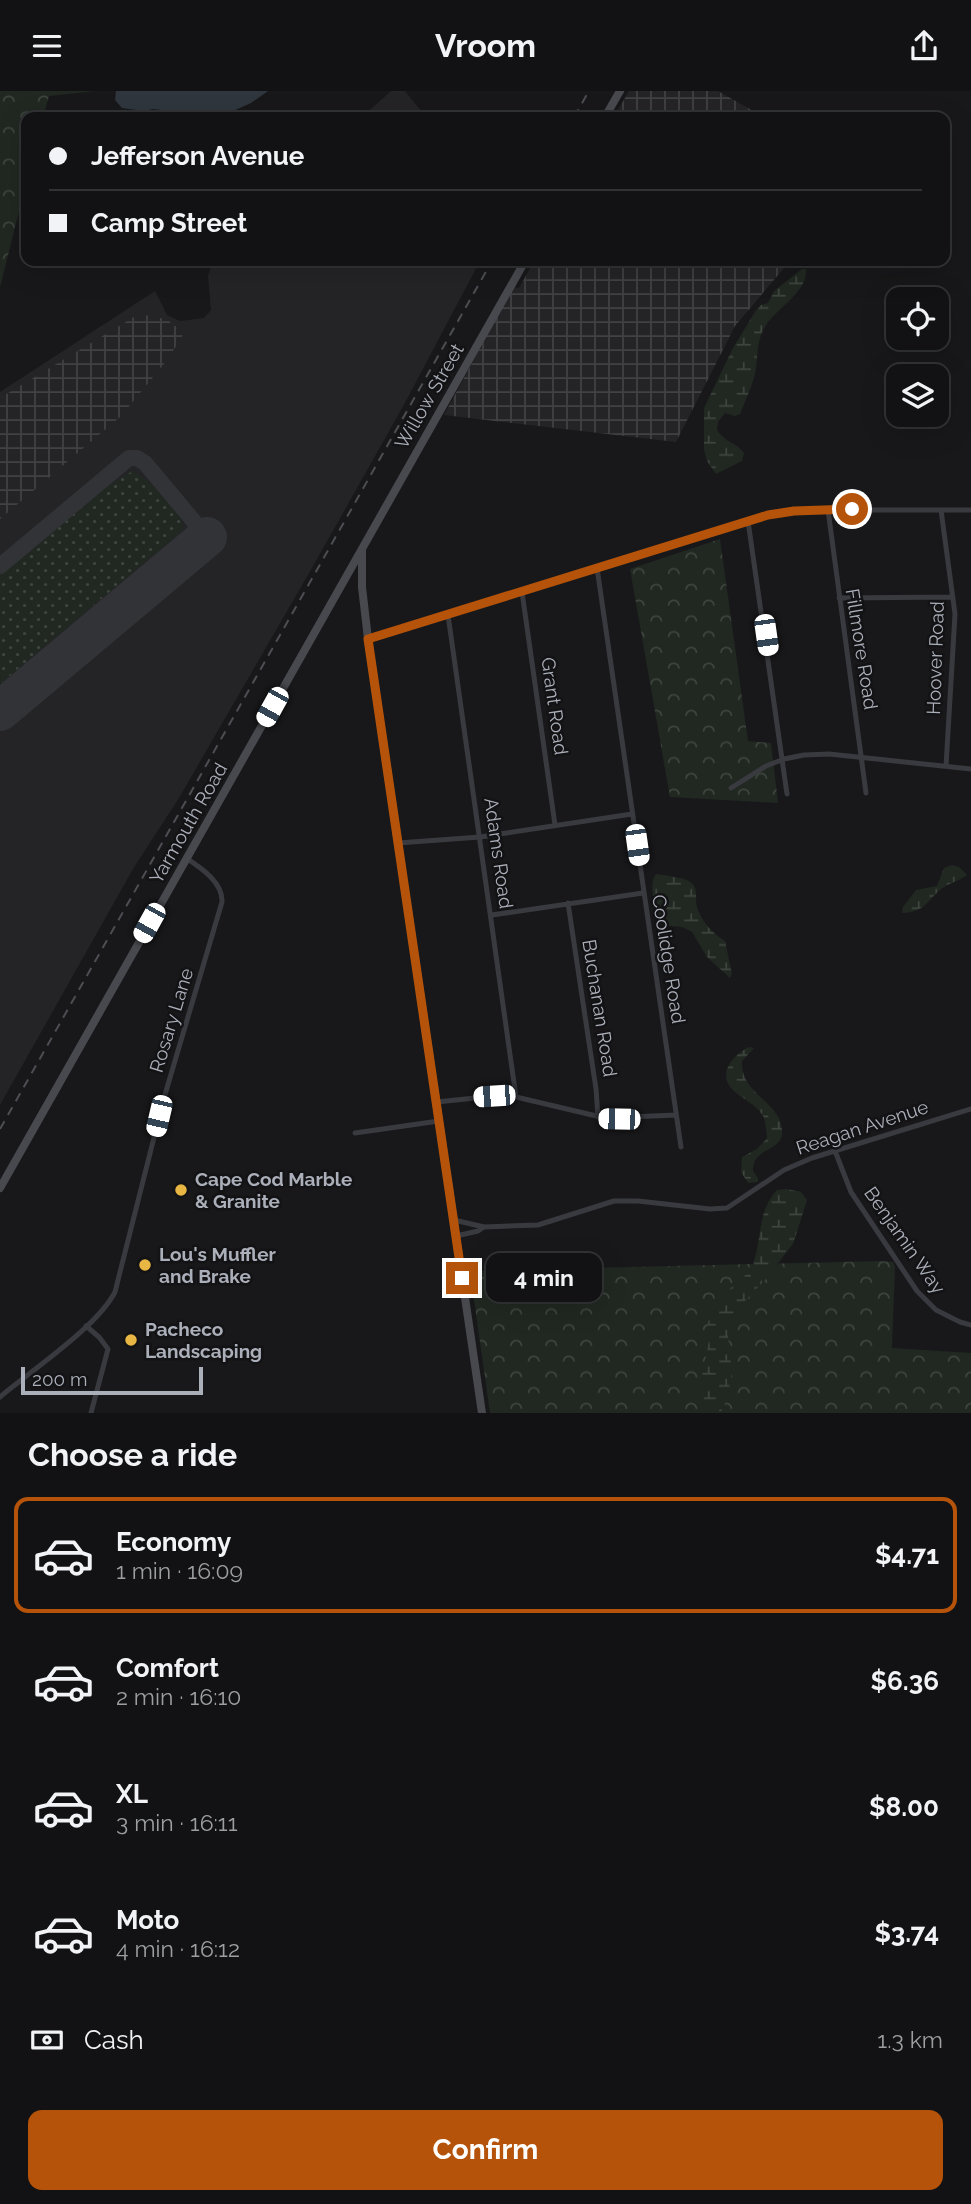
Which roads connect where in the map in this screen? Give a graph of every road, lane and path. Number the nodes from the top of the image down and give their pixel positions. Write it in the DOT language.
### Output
graph roads {
  1 [pos="620,91"];
  2 [pos="608,112"];
  3 [pos="522,266"];
  4 [pos="828,510"];
  5 [pos="941,510"];
  6 [pos="971,510"];
  7 [pos="748,521"];
  8 [pos="362,547"];
  9 [pos="597,568"];
  10 [pos="345,578"];
  11 [pos="362,587"];
  12 [pos="522,592"];
  13 [pos="953,597"];
  14 [pos="839,598"];
  15 [pos="448,615"];
  16 [pos="368,639"];
  17 [pos="861,757"];
  18 [pos="784,759"];
  19 [pos="946,766"];
  20 [pos="971,769"];
  21 [pos="732,788"];
  22 [pos="788,793"];
  23 [pos="866,793"];
  24 [pos="632,814"];
  25 [pos="555,825"];
  26 [pos="480,837"];
  27 [pos="398,843"];
  28 [pos="186,858"];
  29 [pos="643,893"];
  30 [pos="568,903"];
  31 [pos="492,915"];
  32 [pos="516,1097"];
  33 [pos="437,1102"];
  34 [pos="971,1109"];
  35 [pos="676,1115"];
  36 [pos="598,1117"];
  37 [pos="439,1121"];
  38 [pos="355,1133"];
  39 [pos="681,1147"];
  40 [pos="835,1151"];
  41 [pos="0,1188"];
  42 [pos="454,1220"];
  43 [pos="484,1227"];
  44 [pos="456,1236"];
  45 [pos="971,1325"];
  46 [pos="86,1326"];
  47 [pos="0,1397"];
  48 [pos="91,1413"];
  49 [pos="482,1413"];
  1 -- 2 [label="main road"];
  3 -- 8 [label="main road, Willow Street"];
  4 -- 5 [label="street"];
  4 -- 7 [label="street"];
  4 -- 14 [label="street, Fillmore Road"];
  5 -- 6 [label="street"];
  5 -- 13 [label="street, Hoover Road"];
  7 -- 9 [label="street"];
  7 -- 18 [label="street"];
  8 -- 10 [label="main road, Yarmouth Road"];
  8 -- 11 [label="main road"];
  9 -- 12 [label="street"];
  9 -- 24 [label="street, Coolidge Road"];
  10 -- 11 [label="main road"];
  10 -- 28 [label="main road, Yarmouth Road"];
  11 -- 16 [label="main road"];
  12 -- 15 [label="street"];
  12 -- 25 [label="street, Grant Road"];
  13 -- 14 [label="street"];
  13 -- 19 [label="street, Hoover Road"];
  14 -- 17 [label="street, Fillmore Road"];
  15 -- 16 [label="street"];
  15 -- 26 [label="street, Adams Road"];
  16 -- 27 [label="main road"];
  17 -- 18 [label="street"];
  17 -- 19 [label="street"];
  17 -- 23 [label="street, Fillmore Road"];
  18 -- 21 [label="street"];
  18 -- 22 [label="street"];
  19 -- 20 [label="street"];
  24 -- 25 [label="street"];
  24 -- 29 [label="street, Coolidge Road"];
  25 -- 26 [label="street"];
  26 -- 27 [label="street"];
  26 -- 31 [label="street, Adams Road"];
  27 -- 33 [label="main road"];
  28 -- 41 [label="main road, Yarmouth Road"];
  28 -- 46 [label="street, Rosary Lane"];
  29 -- 30 [label="street"];
  29 -- 35 [label="street, Coolidge Road"];
  30 -- 31 [label="street"];
  30 -- 36 [label="street, Buchanan Road"];
  31 -- 32 [label="street, Adams Road"];
  32 -- 33 [label="street"];
  32 -- 36 [label="street"];
  33 -- 37 [label="main road"];
  34 -- 40 [label="street, Reagan Avenue"];
  35 -- 36 [label="street"];
  35 -- 39 [label="street, Coolidge Road"];
  37 -- 38 [label="street"];
  37 -- 42 [label="main road"];
  40 -- 43 [label="street, Reagan Avenue"];
  40 -- 45 [label="street, Benjamin Way"];
  42 -- 43 [label="street, Reagan Avenue"];
  42 -- 44 [label="main road"];
  43 -- 44 [label="street, Reagan Avenue"];
  44 -- 49 [label="main road"];
  46 -- 47 [label="street"];
  46 -- 48 [label="street"];
}
